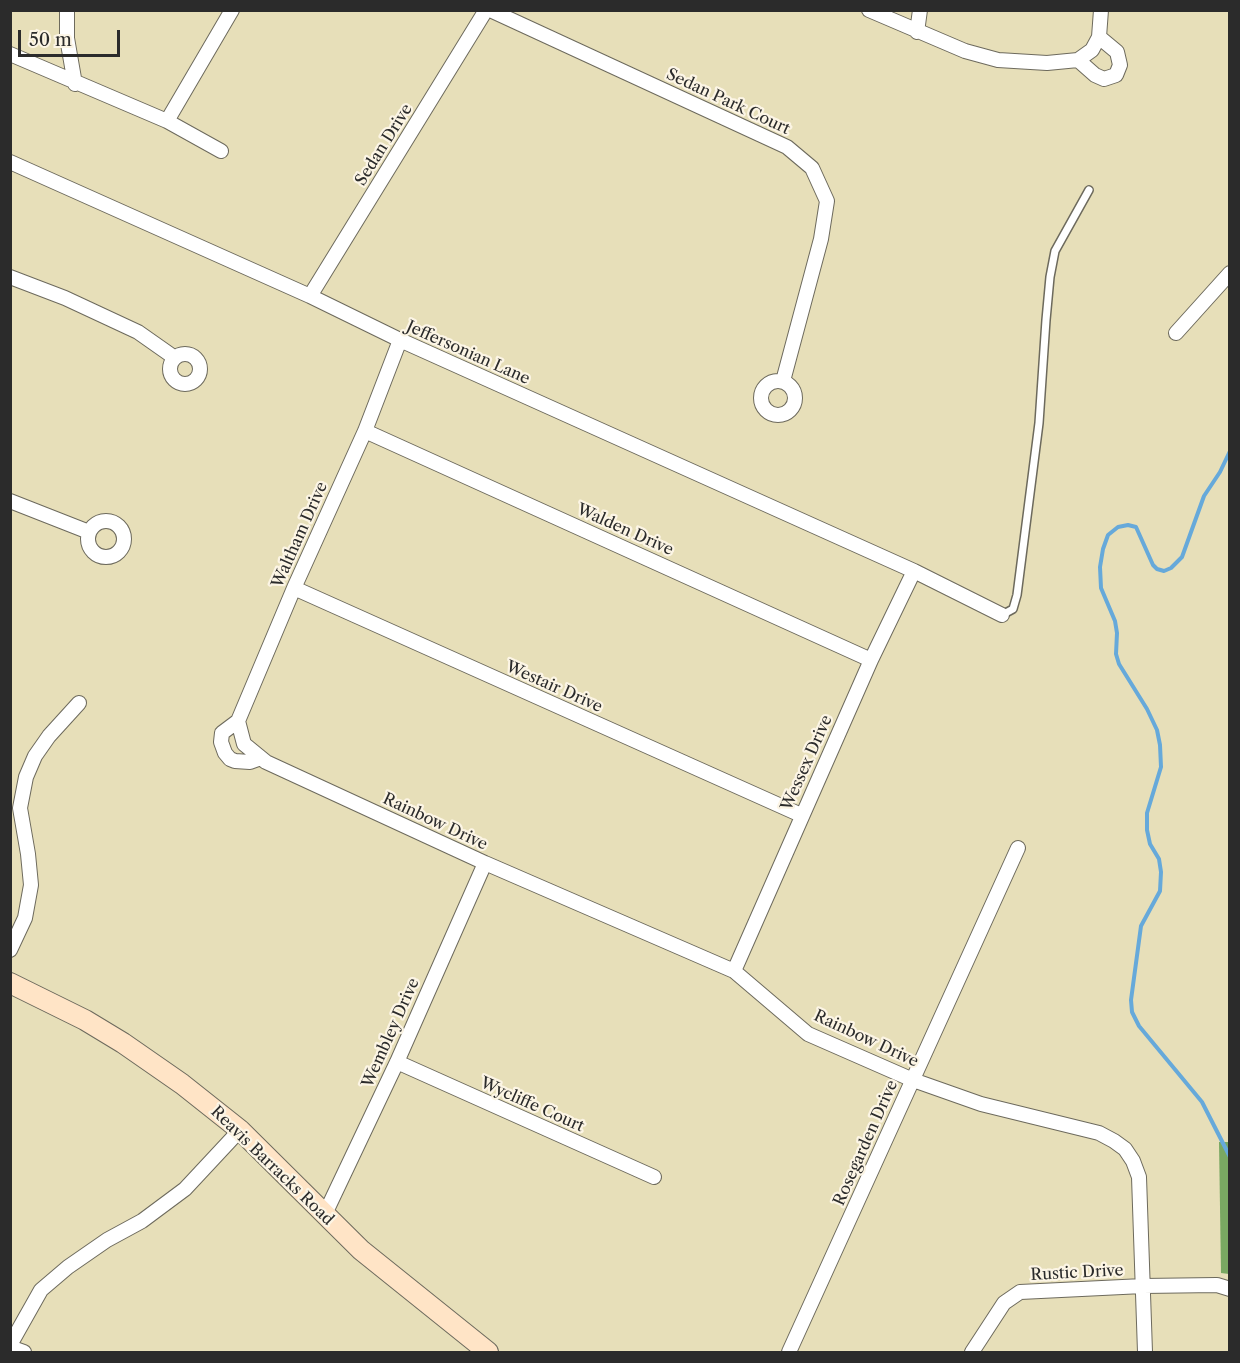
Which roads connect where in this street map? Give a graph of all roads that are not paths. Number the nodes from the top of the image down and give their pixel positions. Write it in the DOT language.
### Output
graph roads {
  1 [pos="67,10"];
  2 [pos="232,10"];
  3 [pos="488,10"];
  4 [pos="869,10"];
  5 [pos="920,10"];
  6 [pos="1101,10"];
  7 [pos="916,32"];
  8 [pos="1099,37"];
  9 [pos="10,54"];
  10 [pos="1078,60"];
  11 [pos="75,84"];
  12 [pos="167,121"];
  13 [pos="221,151"];
  14 [pos="10,162"];
  15 [pos="1089,190"];
  16 [pos="1230,273"];
  17 [pos="10,277"];
  18 [pos="310,296"];
  19 [pos="1176,333"];
  20 [pos="400,340"];
  21 [pos="175,358"];
  22 [pos="783,381"];
  23 [pos="365,431"];
  24 [pos="10,501"];
  25 [pos="89,532"];
  26 [pos="914,571"];
  27 [pos="294,588"];
  28 [pos="1002,615"];
  29 [pos="871,660"];
  30 [pos="79,703"];
  31 [pos="238,721"];
  32 [pos="261,758"];
  33 [pos="801,815"];
  34 [pos="1018,848"];
  35 [pos="485,863"];
  36 [pos="10,950"];
  37 [pos="734,971"];
  38 [pos="10,983"];
  39 [pos="397,1062"];
  40 [pos="913,1080"];
  41 [pos="240,1130"];
  42 [pos="654,1177"];
  43 [pos="324,1216"];
  44 [pos="1143,1286"];
  45 [pos="1230,1289"];
  46 [pos="10,1346"];
  47 [pos="794,1350"];
  48 [pos="24,1353"];
  49 [pos="488,1353"];
  50 [pos="972,1353"];
  51 [pos="1145,1353"];
  1 -- 11 [label="street"];
  2 -- 12 [label="street"];
  3 -- 18 [label="street, Sedan Drive"];
  3 -- 22 [label="street, Sedan Park Court"];
  4 -- 7 [label="street"];
  5 -- 7 [label="street"];
  6 -- 8 [label="street"];
  7 -- 10 [label="street"];
  8 -- 10 [label="street"];
  8 -- 10 [label="street"];
  9 -- 11 [label="street"];
  11 -- 12 [label="street"];
  12 -- 13 [label="street"];
  14 -- 18 [label="street, Jeffersonian Lane"];
  15 -- 28 [label="lane"];
  16 -- 19 [label="street"];
  17 -- 21 [label="street"];
  18 -- 20 [label="street, Jeffersonian Lane"];
  20 -- 23 [label="street, Waltham Drive"];
  20 -- 26 [label="street, Jeffersonian Lane"];
  23 -- 27 [label="street, Waltham Drive"];
  23 -- 29 [label="street, Walden Drive"];
  24 -- 25 [label="street"];
  26 -- 28 [label="street, Jeffersonian Lane"];
  26 -- 29 [label="street, Wessex Drive"];
  27 -- 31 [label="street, Waltham Drive"];
  27 -- 33 [label="street, Westair Drive"];
  29 -- 33 [label="street, Wessex Drive"];
  30 -- 36 [label="street"];
  31 -- 32 [label="street, Rainbow Drive"];
  31 -- 32 [label="street"];
  32 -- 35 [label="street, Rainbow Drive"];
  33 -- 37 [label="street, Wessex Drive"];
  34 -- 40 [label="street, Rosegarden Drive"];
  35 -- 37 [label="street, Rainbow Drive"];
  35 -- 39 [label="street, Wembley Drive"];
  37 -- 40 [label="street, Rainbow Drive"];
  38 -- 41 [label="main road, Reavis Barracks Road"];
  39 -- 42 [label="street, Wycliffe Court"];
  39 -- 43 [label="street, Wembley Drive"];
  40 -- 44 [label="street, Rainbow Drive"];
  40 -- 47 [label="street, Rosegarden Drive"];
  41 -- 43 [label="main road, Reavis Barracks Road"];
  41 -- 46 [label="street"];
  43 -- 49 [label="main road, Reavis Barracks Road"];
  44 -- 45 [label="street, Rustic Drive"];
  44 -- 50 [label="street, Rustic Drive"];
  44 -- 51 [label="street, Rainbow Drive"];
  46 -- 48 [label="street"];
}
